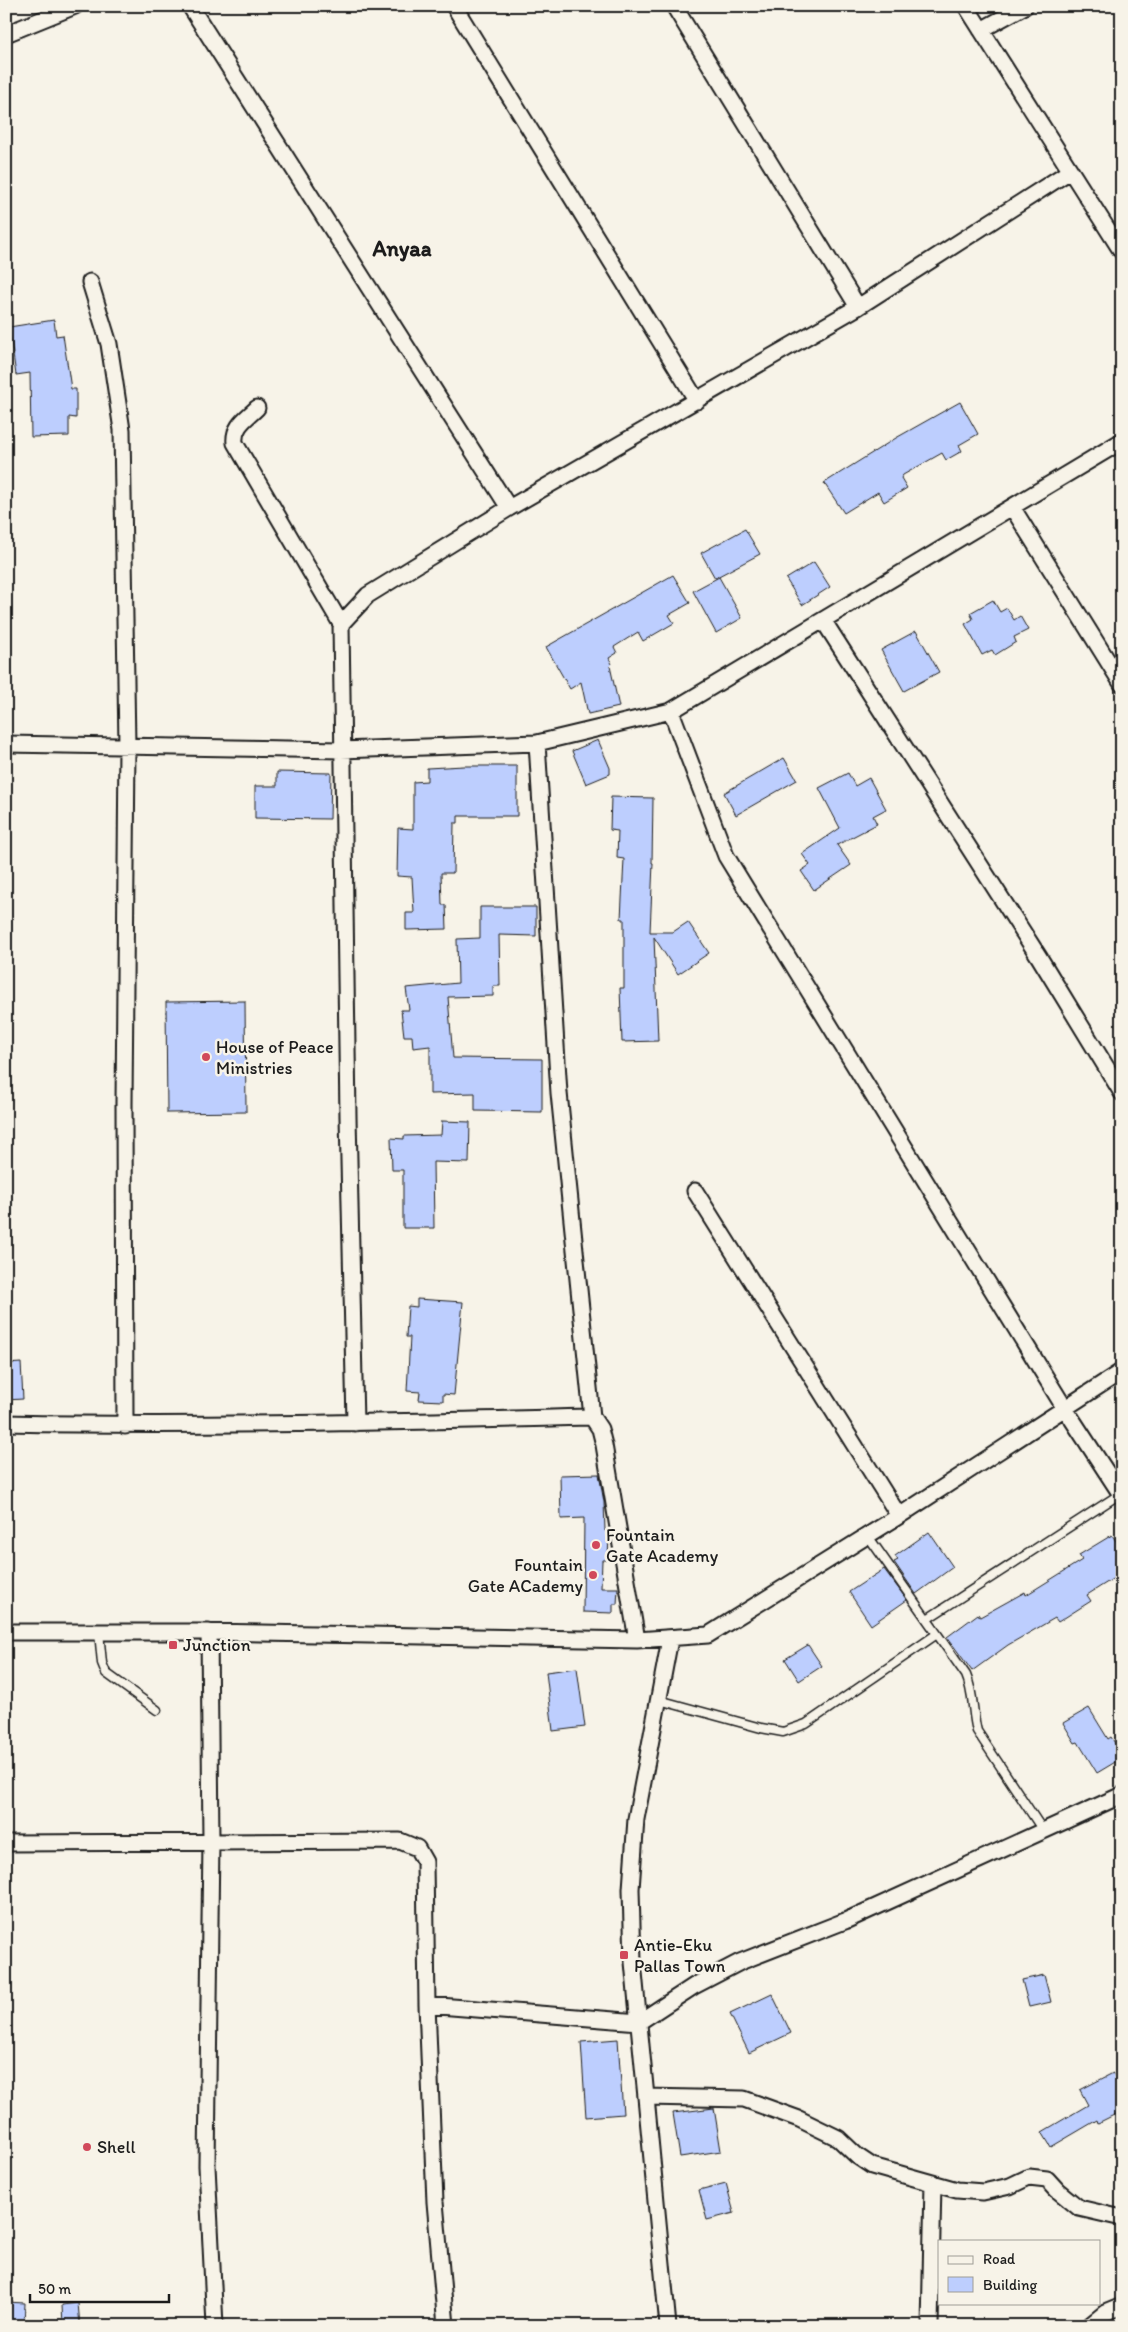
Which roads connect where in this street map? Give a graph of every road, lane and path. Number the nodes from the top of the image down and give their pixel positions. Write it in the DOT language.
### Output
graph roads {
  1 [pos="75,6"];
  2 [pos="190,6"];
  3 [pos="454,6"];
  4 [pos="674,6"];
  5 [pos="966,6"];
  6 [pos="1025,6"];
  7 [pos="981,30"];
  8 [pos="6,34"];
  9 [pos="1071,173"];
  10 [pos="1097,213"];
  11 [pos="1112,237"];
  12 [pos="1122,252"];
  13 [pos="90,282"];
  14 [pos="858,307"];
  15 [pos="697,401"];
  16 [pos="257,408"];
  17 [pos="1122,441"];
  18 [pos="1012,507"];
  19 [pos="509,508"];
  20 [pos="823,620"];
  21 [pos="341,624"];
  22 [pos="1122,684"];
  23 [pos="671,711"];
  24 [pos="538,743"];
  25 [pos="6,744"];
  26 [pos="127,745"];
  27 [pos="342,750"];
  28 [pos="1122,1093"];
  29 [pos="695,1191"];
  30 [pos="1122,1370"];
  31 [pos="1064,1407"];
  32 [pos="592,1417"];
  33 [pos="6,1423"];
  34 [pos="355,1423"];
  35 [pos="125,1426"];
  36 [pos="1121,1495"];
  37 [pos="899,1516"];
  38 [pos="868,1536"];
  39 [pos="927,1619"];
  40 [pos="6,1632"];
  41 [pos="99,1632"];
  42 [pos="209,1632"];
  43 [pos="937,1634"];
  44 [pos="670,1639"];
  45 [pos="637,1640"];
  46 [pos="659,1700"];
  47 [pos="157,1710"];
  48 [pos="1122,1795"];
  49 [pos="1044,1832"];
  50 [pos="211,1842"];
  51 [pos="6,1843"];
  52 [pos="427,2005"];
  53 [pos="639,2022"];
  54 [pos="646,2097"];
  55 [pos="933,2183"];
  56 [pos="1122,2218"];
  57 [pos="1122,2306"];
  58 [pos="215,2326"];
  59 [pos="446,2326"];
  60 [pos="668,2326"];
  61 [pos="930,2326"];
  62 [pos="1089,2326"];
  1 -- 8 [label="street"];
  2 -- 19 [label="street"];
  3 -- 15 [label="street"];
  4 -- 14 [label="street"];
  5 -- 7 [label="street"];
  6 -- 7 [label="street"];
  7 -- 9 [label="street"];
  9 -- 10 [label="lane"];
  9 -- 14 [label="street"];
  10 -- 11 [label="street"];
  11 -- 12 [label="lane"];
  13 -- 26 [label="street"];
  14 -- 15 [label="street"];
  15 -- 19 [label="street"];
  16 -- 21 [label="street"];
  17 -- 18 [label="street"];
  18 -- 20 [label="street"];
  18 -- 22 [label="street"];
  19 -- 21 [label="street"];
  20 -- 23 [label="street"];
  20 -- 28 [label="street"];
  21 -- 27 [label="street"];
  23 -- 24 [label="street"];
  23 -- 31 [label="street"];
  24 -- 27 [label="street"];
  24 -- 32 [label="street"];
  25 -- 26 [label="street"];
  26 -- 27 [label="street"];
  26 -- 35 [label="street"];
  27 -- 34 [label="street"];
  29 -- 37 [label="street"];
  30 -- 31 [label="street"];
  31 -- 36 [label="street"];
  31 -- 37 [label="street"];
  32 -- 34 [label="street"];
  32 -- 45 [label="street"];
  33 -- 35 [label="street"];
  34 -- 35 [label="street"];
  36 -- 39 [label="lane"];
  37 -- 38 [label="street"];
  38 -- 39 [label="lane"];
  38 -- 44 [label="street"];
  39 -- 43 [label="lane"];
  40 -- 41 [label="street"];
  41 -- 42 [label="street"];
  41 -- 47 [label="lane"];
  42 -- 45 [label="street"];
  42 -- 50 [label="street"];
  43 -- 46 [label="lane"];
  43 -- 49 [label="lane"];
  44 -- 45 [label="street"];
  44 -- 46 [label="street"];
  46 -- 53 [label="street"];
  48 -- 49 [label="street"];
  49 -- 53 [label="street"];
  50 -- 51 [label="street"];
  50 -- 52 [label="street"];
  50 -- 58 [label="street"];
  52 -- 53 [label="street"];
  52 -- 59 [label="street"];
  53 -- 54 [label="street"];
  54 -- 55 [label="street"];
  54 -- 60 [label="street"];
  55 -- 56 [label="street"];
  55 -- 61 [label="street"];
  57 -- 62 [label="street"];
}
